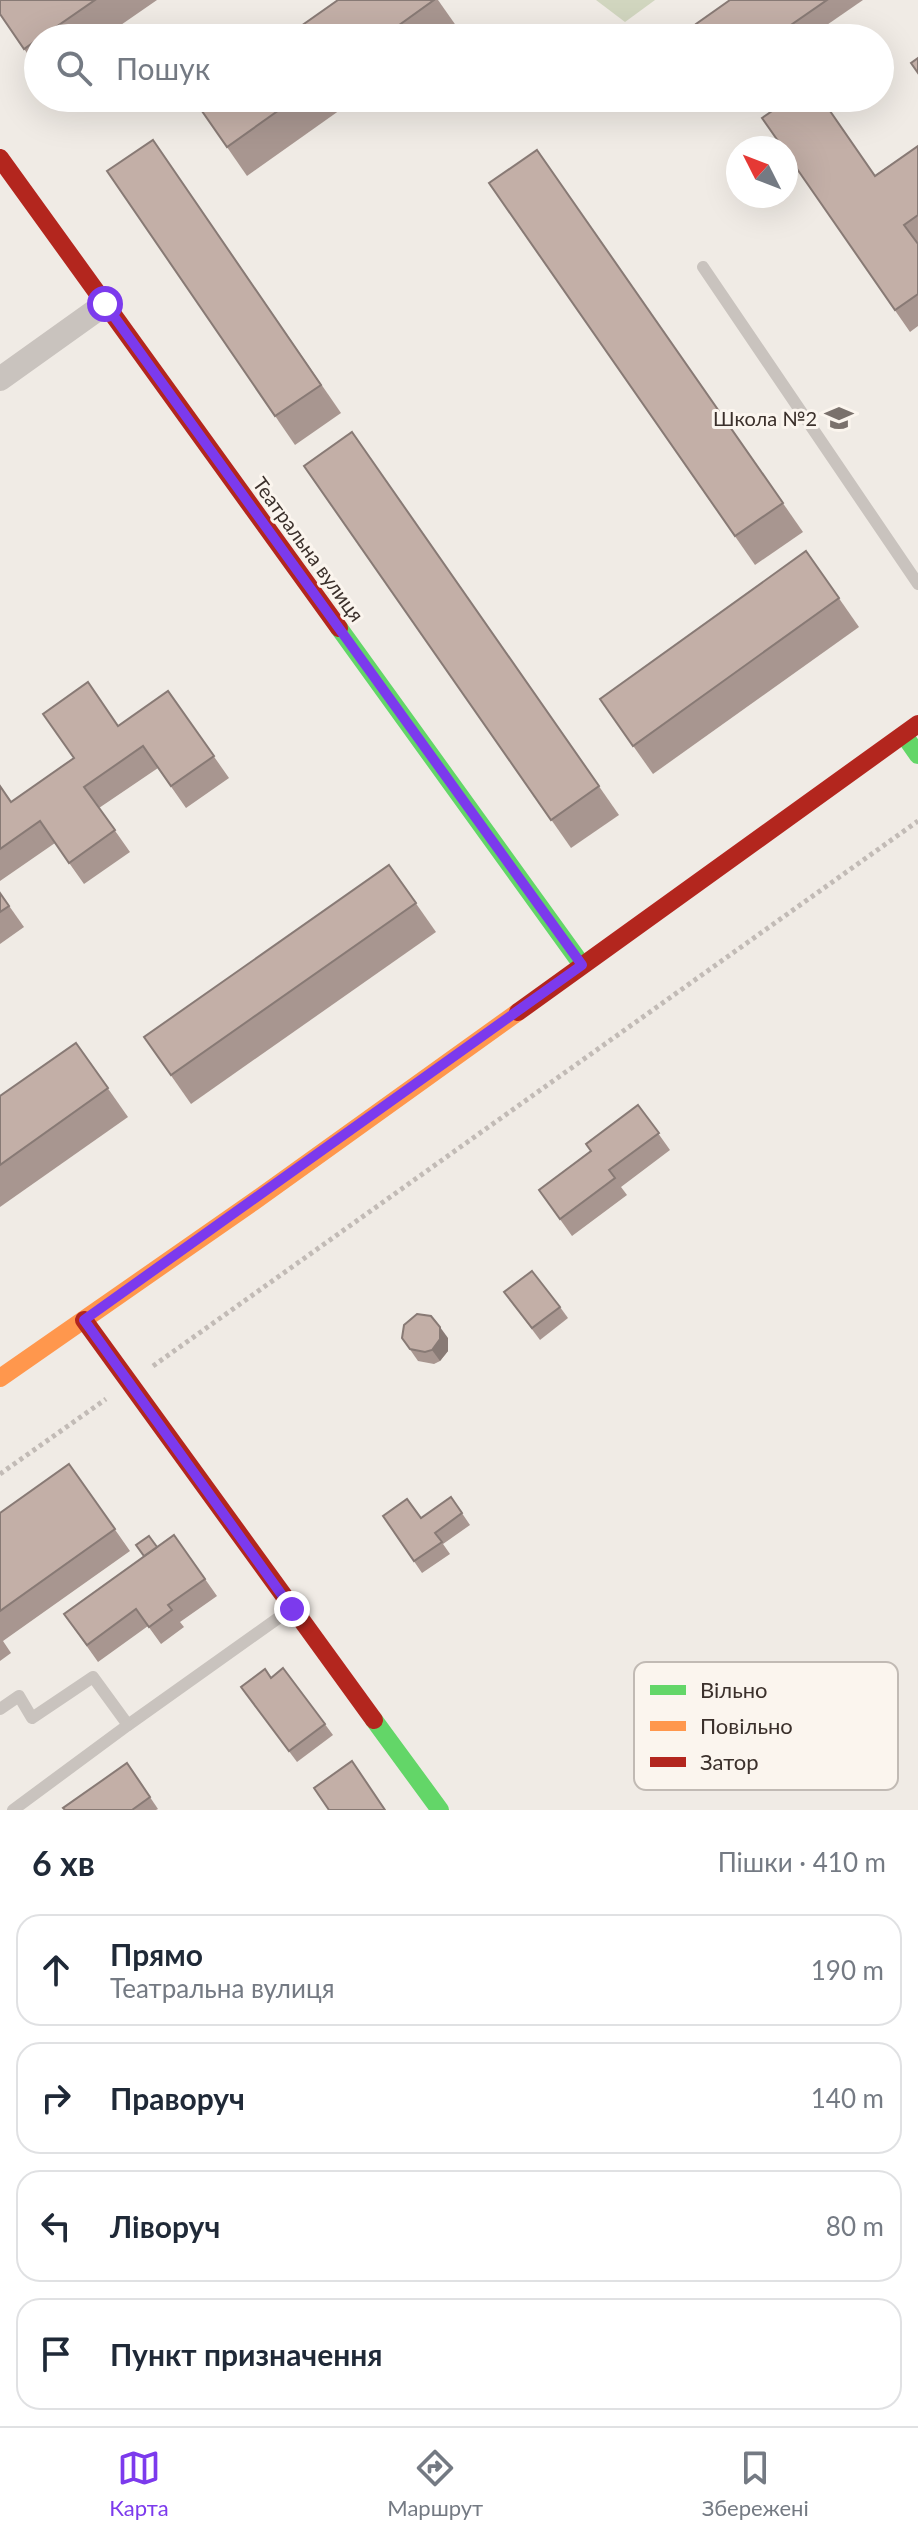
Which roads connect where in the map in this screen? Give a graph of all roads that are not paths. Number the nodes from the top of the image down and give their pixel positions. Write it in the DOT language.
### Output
graph roads {
  1 [pos="0,158"];
  2 [pos="703,267"];
  3 [pos="105,304"];
  4 [pos="0,379"];
  5 [pos="918,584"];
  6 [pos="911,729"];
  7 [pos="918,755"];
  8 [pos="582,965"];
  9 [pos="84,1320"];
  10 [pos="0,1378"];
  11 [pos="292,1609"];
  12 [pos="0,1709"];
  13 [pos="128,1725"];
  14 [pos="13,1810"];
  15 [pos="440,1810"];
  1 -- 3 [label="street, Театральна вулиця"];
  2 -- 5 [label="lane"];
  3 -- 4 [label="street"];
  3 -- 8 [label="street, Театральна вулиця"];
  6 -- 7 [label="street"];
  6 -- 8 [label="street"];
  8 -- 9 [label="street"];
  9 -- 10 [label="street"];
  9 -- 11 [label="street"];
  11 -- 13 [label="lane"];
  11 -- 15 [label="street"];
  12 -- 13 [label="lane"];
  13 -- 14 [label="lane"];
}
